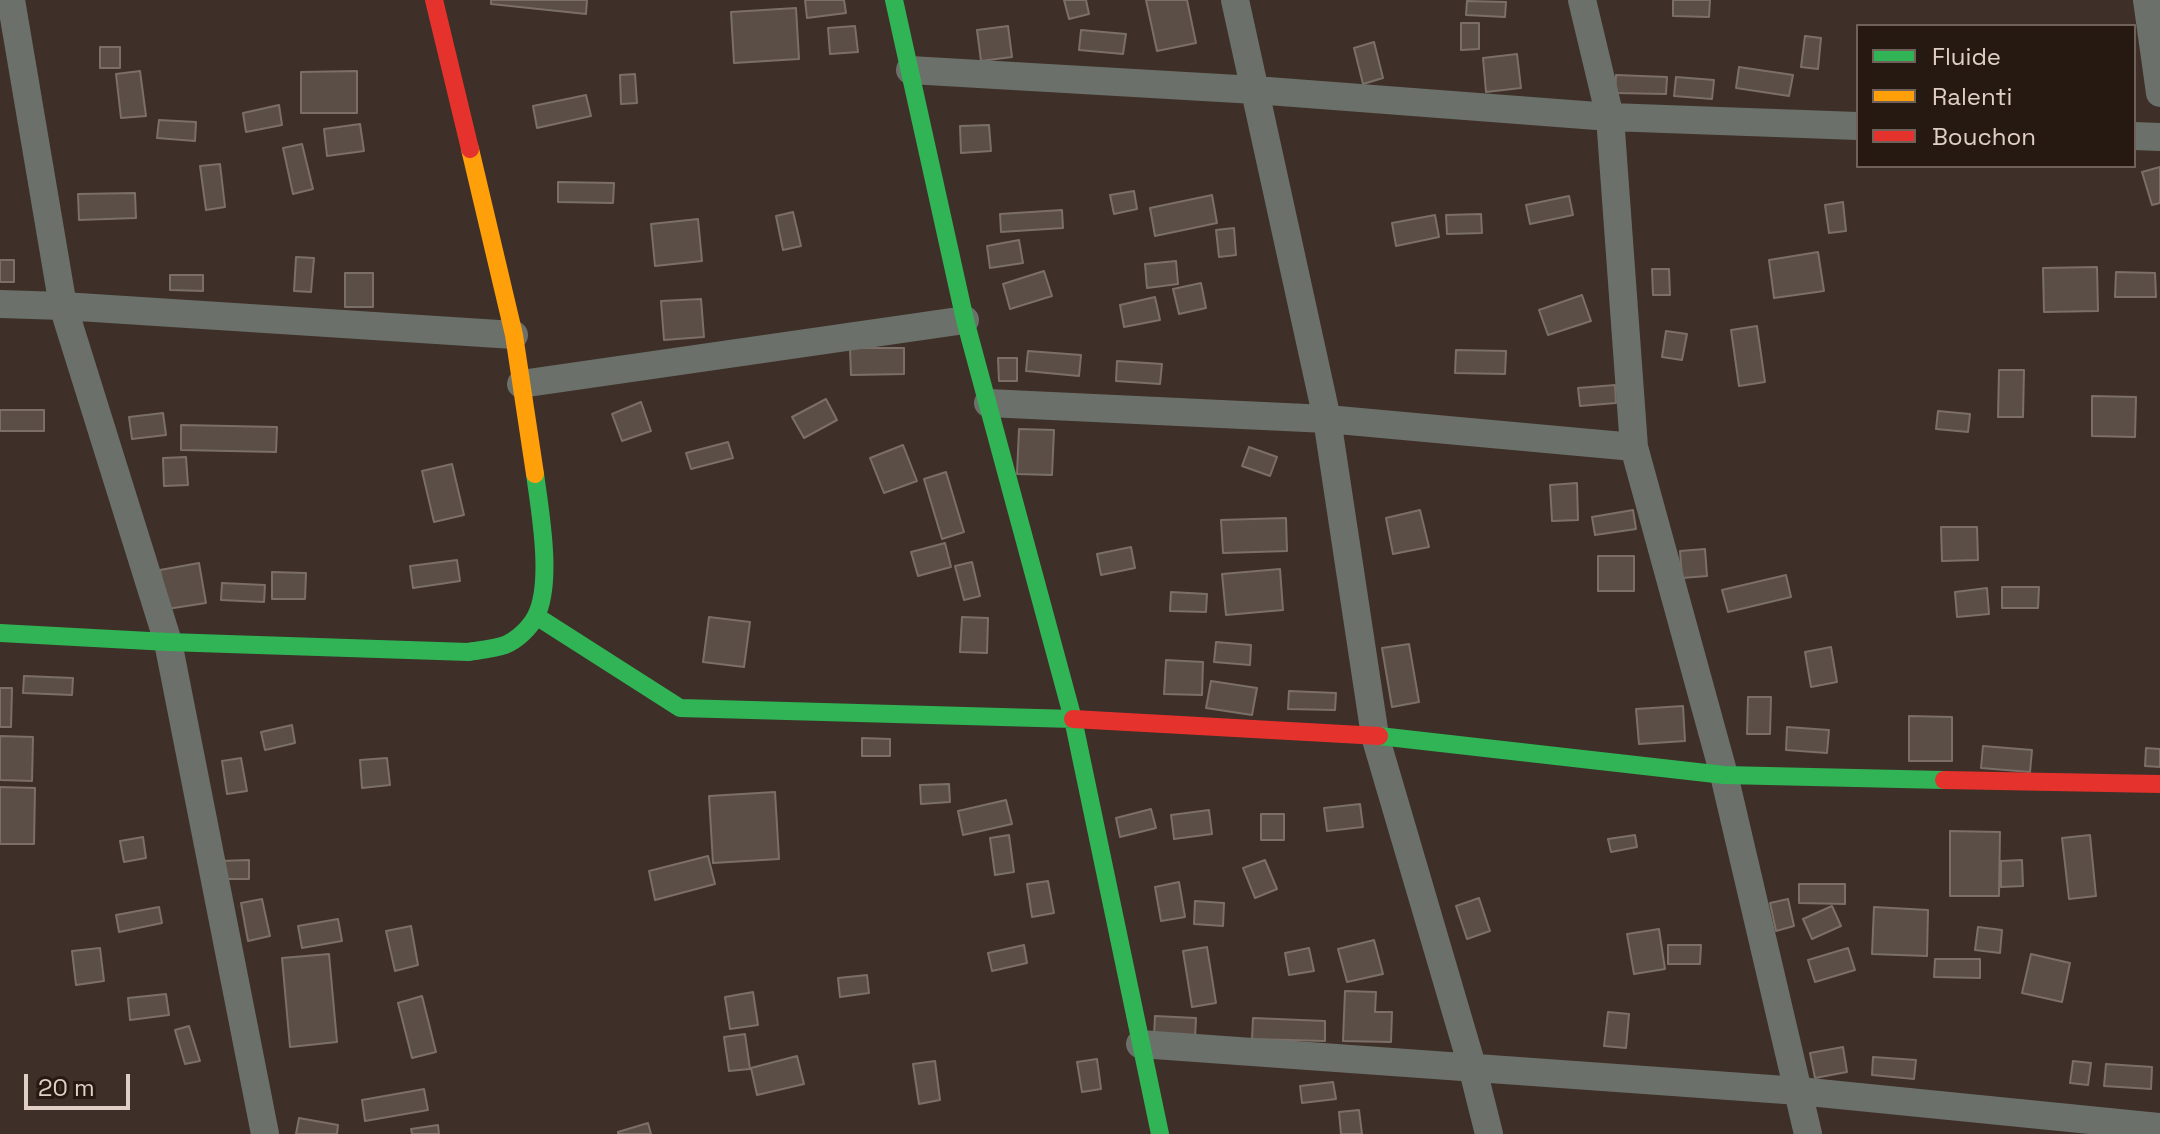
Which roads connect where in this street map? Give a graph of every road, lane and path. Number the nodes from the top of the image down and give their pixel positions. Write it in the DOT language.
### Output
graph roads {
  1 [pos="11,0"];
  2 [pos="434,0"];
  3 [pos="894,0"];
  4 [pos="1235,0"];
  5 [pos="1582,0"];
  6 [pos="2147,0"];
  7 [pos="910,70"];
  8 [pos="1255,90"];
  9 [pos="2160,93"];
  10 [pos="1610,117"];
  11 [pos="1856,126"];
  12 [pos="2136,136"];
  13 [pos="2160,137"];
  14 [pos="0,304"];
  15 [pos="63,306"];
  16 [pos="965,320"];
  17 [pos="514,335"];
  18 [pos="521,384"];
  19 [pos="988,403"];
  20 [pos="1327,419"];
  21 [pos="1634,447"];
  22 [pos="536,616"];
  23 [pos="0,633"];
  24 [pos="168,642"];
  25 [pos="1073,719"];
  26 [pos="1375,736"];
  27 [pos="1724,775"];
  28 [pos="2160,784"];
  29 [pos="1140,1044"];
  30 [pos="1472,1066"];
  31 [pos="1799,1091"];
  32 [pos="2160,1127"];
  33 [pos="265,1134"];
  34 [pos="1160,1134"];
  35 [pos="1489,1134"];
  36 [pos="1808,1134"];
  1 -- 15 [label="street"];
  2 -- 17 [label="street"];
  3 -- 7 [label="street"];
  4 -- 8 [label="street"];
  5 -- 10 [label="street"];
  6 -- 9 [label="street"];
  7 -- 8 [label="street"];
  7 -- 16 [label="street"];
  8 -- 10 [label="street"];
  8 -- 20 [label="street"];
  10 -- 11 [label="street"];
  10 -- 21 [label="street"];
  12 -- 13 [label="street"];
  14 -- 15 [label="street"];
  15 -- 17 [label="street"];
  15 -- 24 [label="street"];
  16 -- 18 [label="street"];
  16 -- 19 [label="street"];
  17 -- 18 [label="street"];
  18 -- 22 [label="street"];
  19 -- 20 [label="street"];
  19 -- 25 [label="street"];
  20 -- 21 [label="street"];
  20 -- 26 [label="street"];
  21 -- 27 [label="street"];
  22 -- 24 [label="street"];
  22 -- 25 [label="street"];
  23 -- 24 [label="street"];
  24 -- 33 [label="street"];
  25 -- 26 [label="street"];
  25 -- 29 [label="street"];
  26 -- 27 [label="street"];
  26 -- 30 [label="street"];
  27 -- 28 [label="street"];
  27 -- 31 [label="street"];
  29 -- 30 [label="street"];
  29 -- 34 [label="street"];
  30 -- 31 [label="street"];
  30 -- 35 [label="street"];
  31 -- 32 [label="street"];
  31 -- 36 [label="street"];
}
